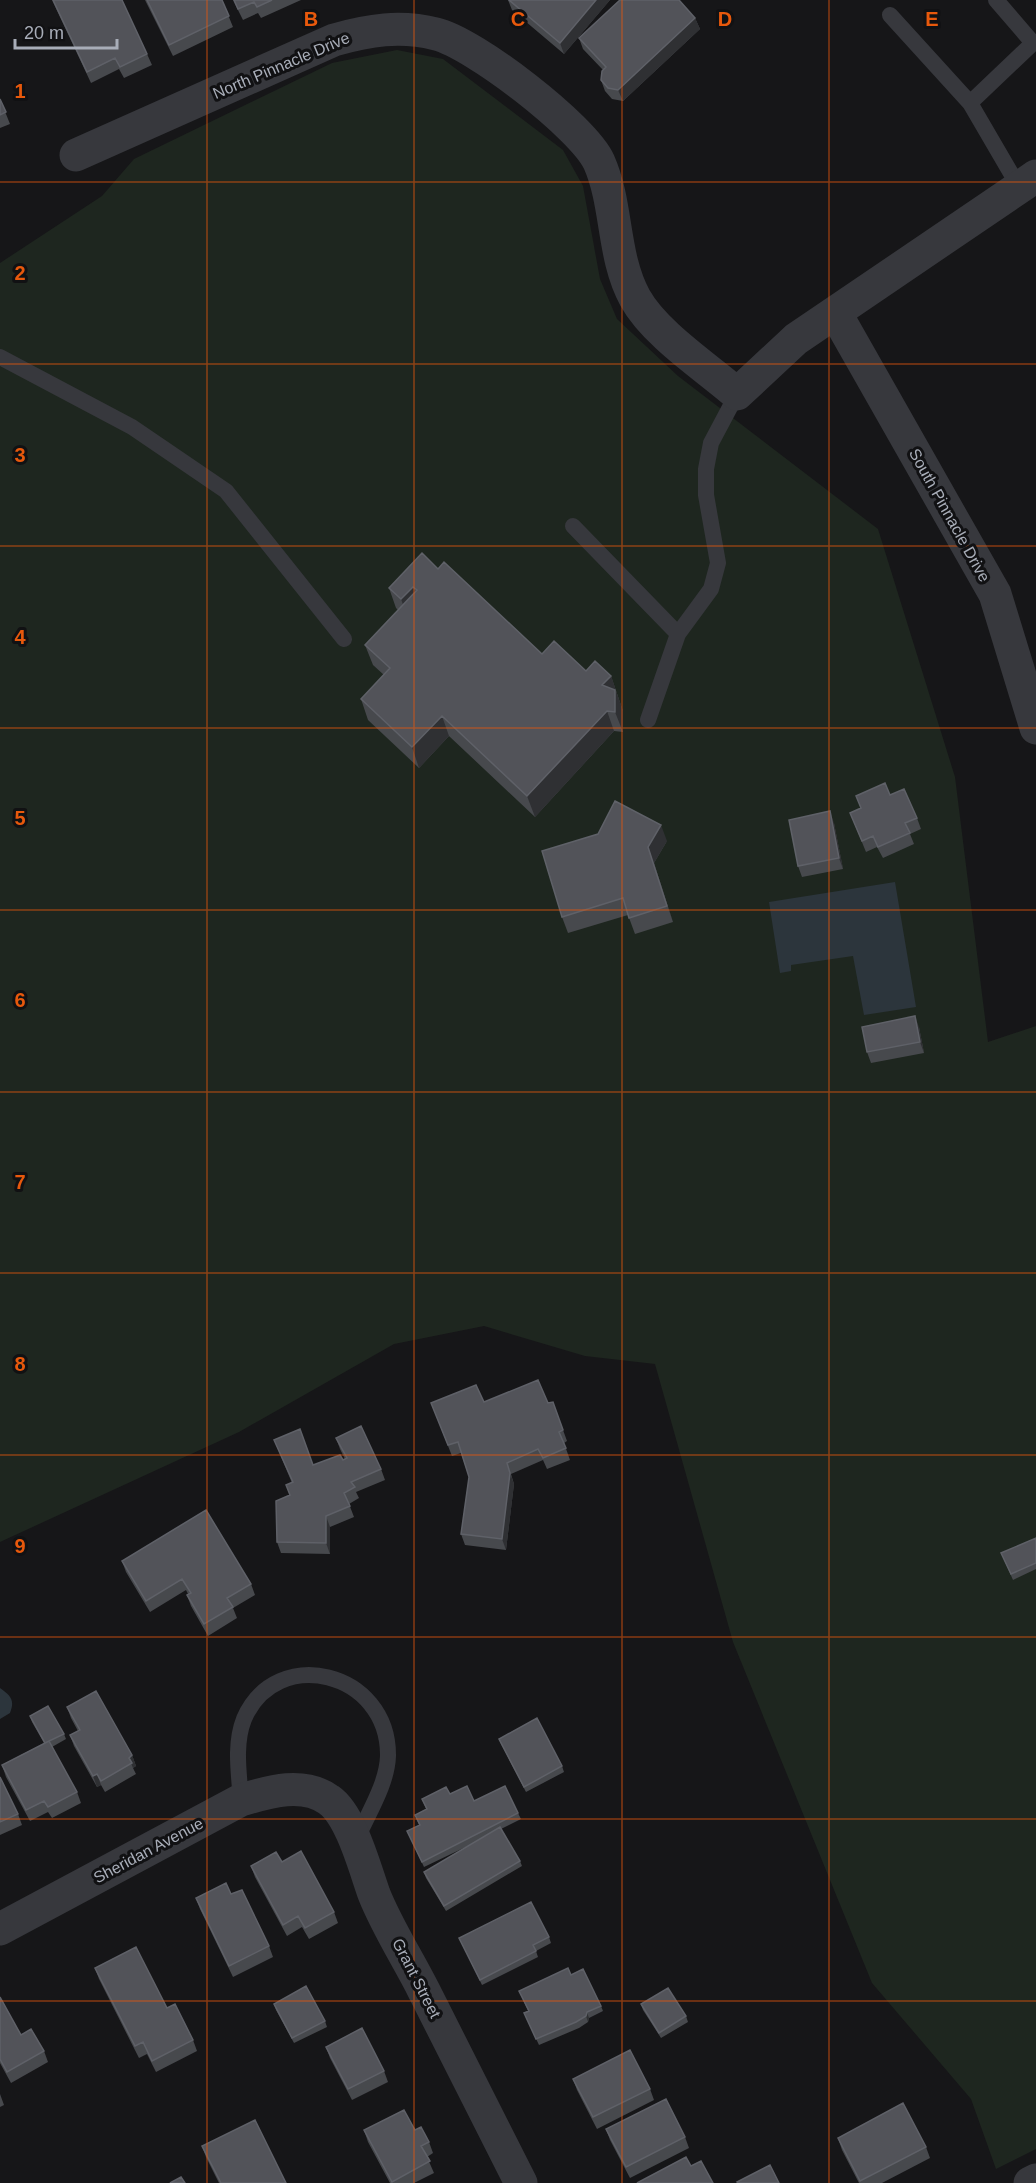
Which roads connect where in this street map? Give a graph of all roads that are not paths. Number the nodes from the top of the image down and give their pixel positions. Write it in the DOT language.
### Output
graph roads {
  1 [pos="996,0"];
  2 [pos="890,15"];
  3 [pos="970,103"];
  4 [pos="76,155"];
  5 [pos="1027,182"];
  6 [pos="836,314"];
  7 [pos="0,357"];
  8 [pos="737,394"];
  9 [pos="573,526"];
  10 [pos="678,634"];
  11 [pos="344,639"];
  12 [pos="648,720"];
  13 [pos="1036,728"];
  14 [pos="302,1791"];
  15 [pos="241,1800"];
  16 [pos="355,1842"];
  17 [pos="0,1929"];
  18 [pos="1036,2180"];
  19 [pos="521,2183"];
  20 [pos="1030,2183"];
  1 -- 3 [label="lane"];
  2 -- 3 [label="lane"];
  3 -- 5 [label="lane"];
  4 -- 8 [label="street, North Pinnacle Drive"];
  5 -- 6 [label="street"];
  6 -- 8 [label="street"];
  6 -- 13 [label="street, South Pinnacle Drive"];
  7 -- 11 [label="lane"];
  8 -- 10 [label="lane"];
  9 -- 10 [label="lane"];
  10 -- 12 [label="lane"];
  14 -- 15 [label="street, Sheridan Avenue"];
  14 -- 16 [label="street, Grant Street"];
  15 -- 16 [label="lane"];
  15 -- 17 [label="street, Sheridan Avenue"];
  16 -- 19 [label="street, Grant Street"];
  18 -- 20 [label="street"];
}
